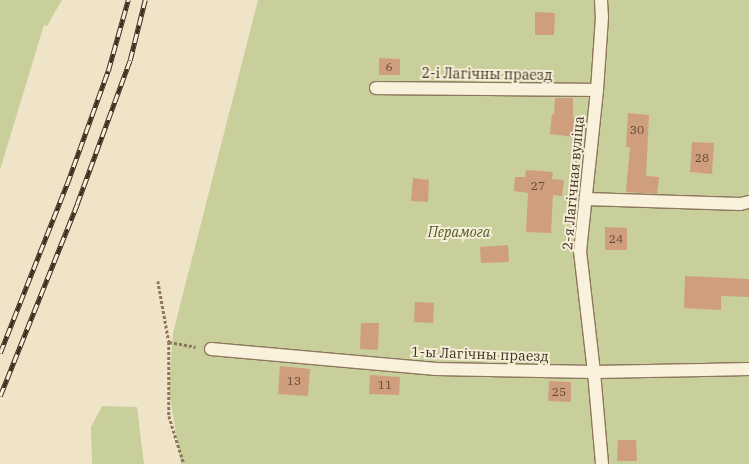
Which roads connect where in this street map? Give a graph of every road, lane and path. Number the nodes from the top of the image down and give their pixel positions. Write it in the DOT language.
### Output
graph roads {
  1 [pos="601,0"];
  2 [pos="376,88"];
  3 [pos="596,90"];
  4 [pos="586,199"];
  5 [pos="749,202"];
  6 [pos="158,281"];
  7 [pos="169,342"];
  8 [pos="211,349"];
  9 [pos="749,369"];
  10 [pos="594,372"];
  11 [pos="184,464"];
  12 [pos="602,464"];
  1 -- 3 [label="lane, 2-я Лагічная вуліца"];
  2 -- 3 [label="lane, 2-і Лагічны праезд"];
  3 -- 4 [label="lane, 2-я Лагічная вуліца"];
  4 -- 5 [label="lane"];
  4 -- 10 [label="lane, 2-я Лагічная вуліца"];
  6 -- 7 [label="path"];
  7 -- 8 [label="path"];
  7 -- 11 [label="path"];
  8 -- 10 [label="lane, 1-ы Лагічны праезд"];
  9 -- 10 [label="lane, 1-ы Лагічны праезд"];
  10 -- 12 [label="lane, 2-я Лагічная вуліца"];
}
